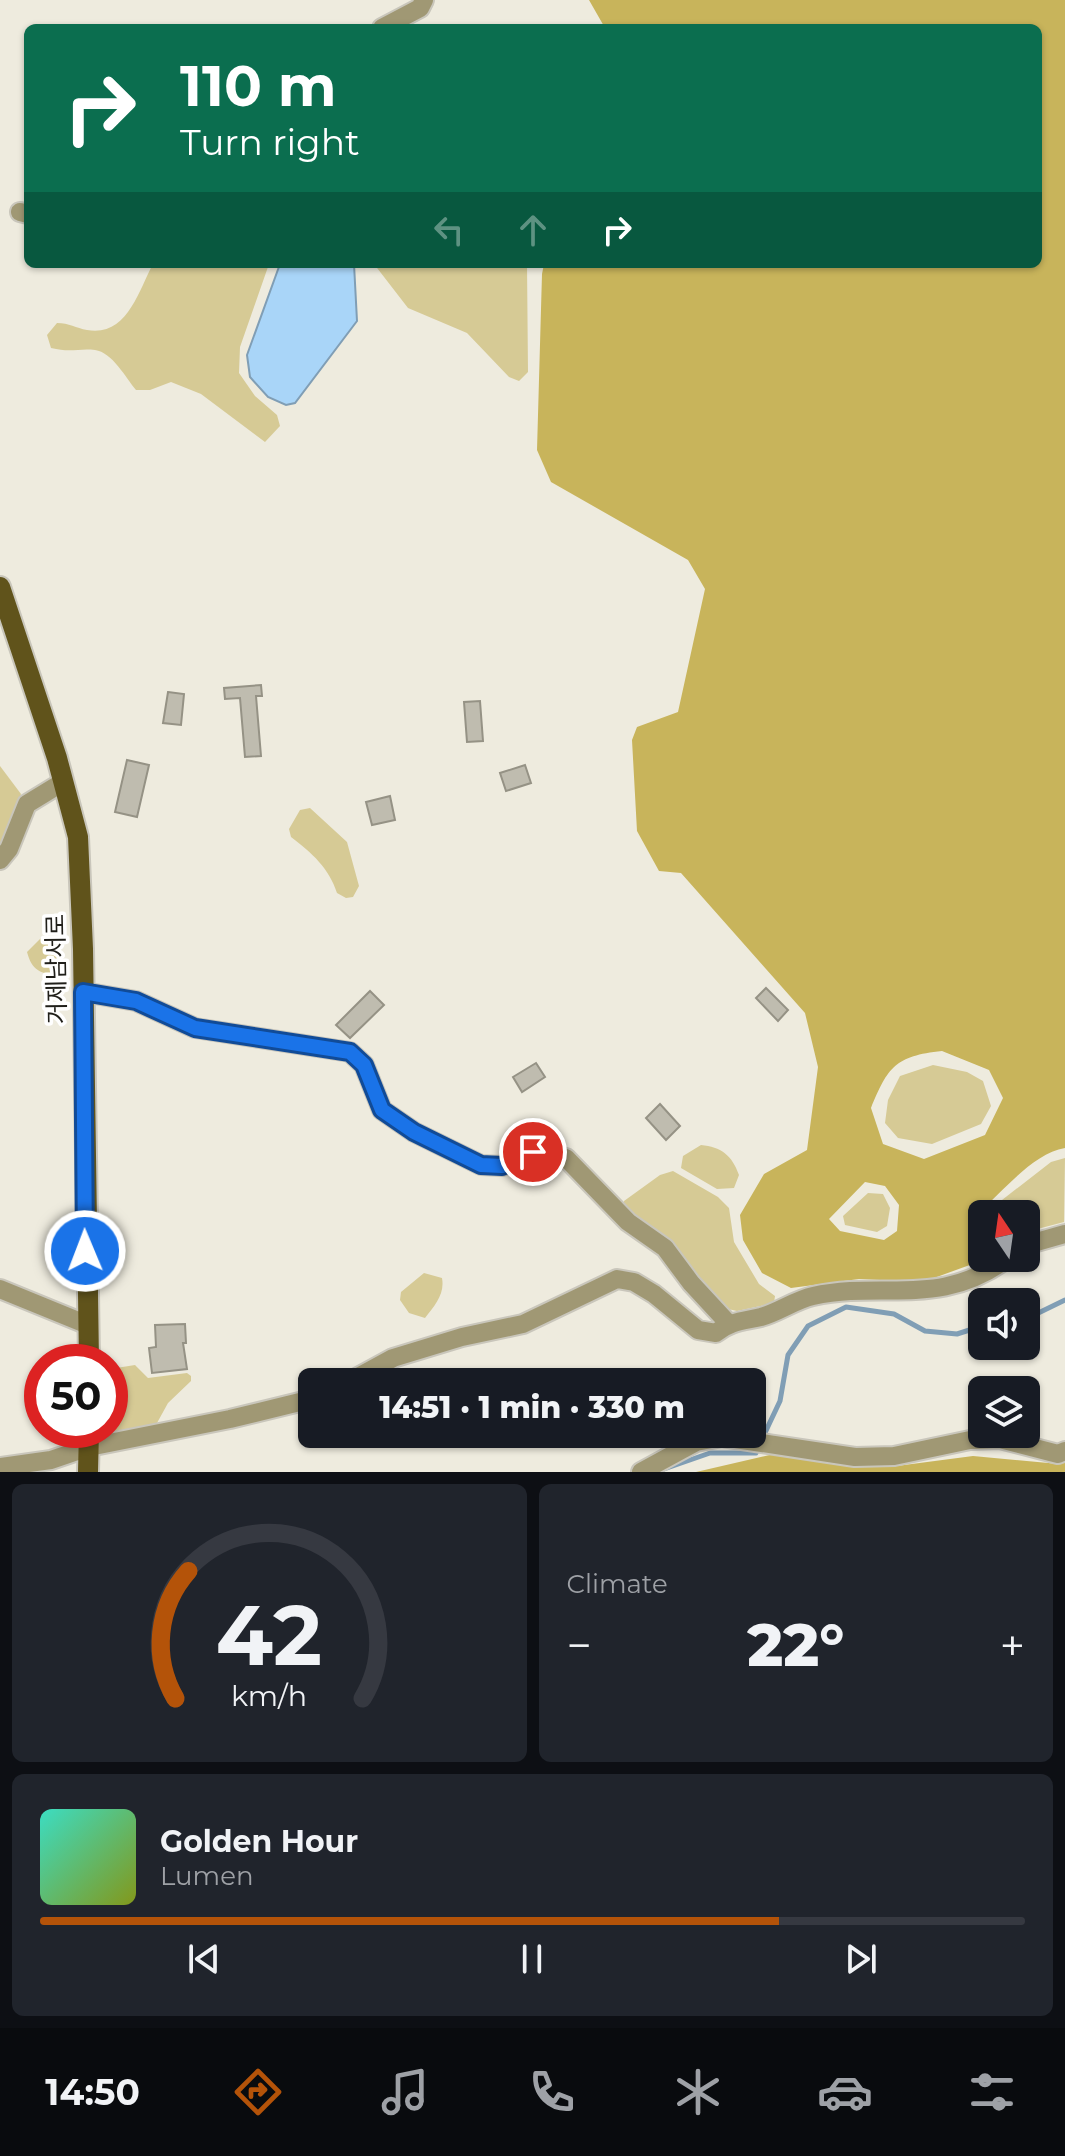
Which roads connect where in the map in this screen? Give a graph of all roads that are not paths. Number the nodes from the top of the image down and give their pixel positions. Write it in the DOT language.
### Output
graph roads {
  1 [pos="424,0"];
  2 [pos="390,24"];
  3 [pos="0,587"];
  4 [pos="63,782"];
  5 [pos="0,860"];
  6 [pos="83,992"];
  7 [pos="1065,1234"];
  8 [pos="1040,1241"];
  9 [pos="989,1272"];
  10 [pos="0,1289"];
  11 [pos="728,1323"];
  12 [pos="88,1325"];
  13 [pos="89,1344"];
  14 [pos="375,1368"];
  15 [pos="298,1402"];
  16 [pos="128,1432"];
  17 [pos="73,1448"];
  18 [pos="89,1448"];
  19 [pos="1065,1451"];
  20 [pos="0,1467"];
  21 [pos="88,1472"];
  22 [pos="641,1472"];
  1 -- 2 [label="lane"];
  3 -- 4 [label="main road, 거제남서로"];
  4 -- 5 [label="lane"];
  4 -- 6 [label="main road, 거제남서로"];
  6 -- 11 [label="lane"];
  6 -- 12 [label="main road, 거제남서로"];
  7 -- 8 [label="lane"];
  9 -- 11 [label="lane"];
  10 -- 12 [label="lane"];
  11 -- 14 [label="lane"];
  12 -- 13 [label="main road, 거제남서로"];
  15 -- 16 [label="lane"];
  17 -- 20 [label="lane"];
  18 -- 21 [label="main road"];
  19 -- 22 [label="lane"];
}
